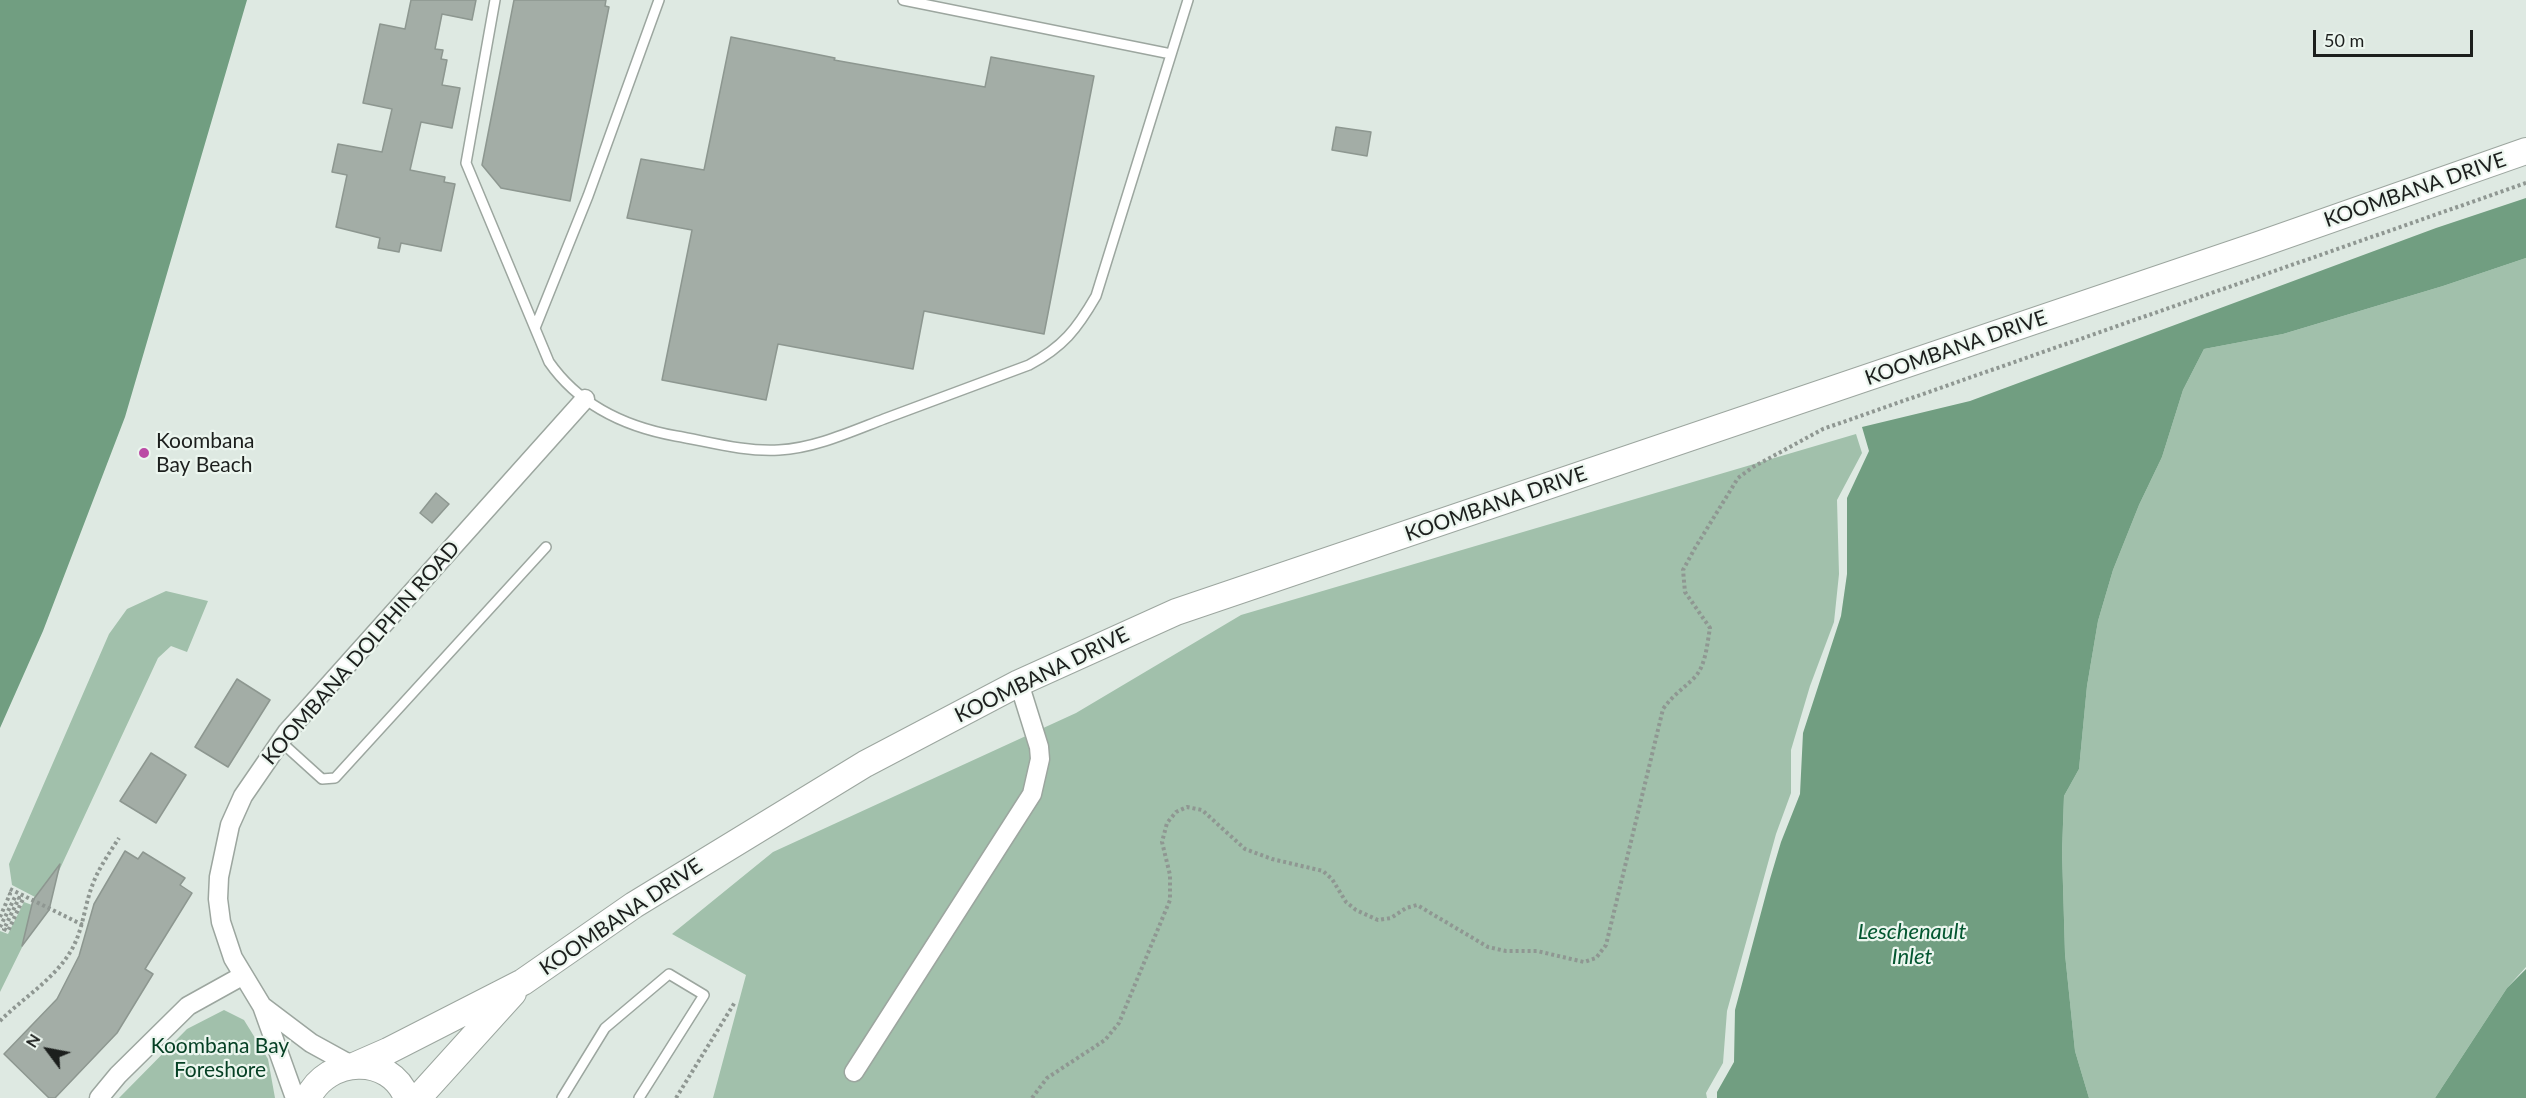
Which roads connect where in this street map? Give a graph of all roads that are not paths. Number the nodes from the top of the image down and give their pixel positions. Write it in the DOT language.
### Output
graph roads {
  1 [pos="495,0"];
  2 [pos="659,0"];
  3 [pos="903,0"];
  4 [pos="1188,0"];
  5 [pos="1172,54"];
  6 [pos="2526,151"];
  7 [pos="535,328"];
  8 [pos="585,399"];
  9 [pos="546,547"];
  10 [pos="1019,683"];
  11 [pos="280,741"];
  12 [pos="242,976"];
  13 [pos="523,982"];
  14 [pos="262,1006"];
  15 [pos="354,1065"];
  16 [pos="854,1072"];
  17 [pos="99,1098"];
  18 [pos="295,1098"];
  19 [pos="308,1098"];
  20 [pos="407,1098"];
  21 [pos="418,1098"];
  22 [pos="561,1098"];
  23 [pos="639,1098"];
  1 -- 7 [label="lane"];
  2 -- 7 [label="lane"];
  3 -- 5 [label="lane"];
  4 -- 5 [label="lane"];
  5 -- 8 [label="lane"];
  6 -- 10 [label="main road, KOOMBANA DRIVE"];
  7 -- 8 [label="lane"];
  8 -- 11 [label="street, KOOMBANA DOLPHIN ROAD"];
  9 -- 11 [label="lane"];
  10 -- 13 [label="main road, KOOMBANA DRIVE"];
  10 -- 16 [label="street"];
  11 -- 12 [label="street, KOOMBANA DOLPHIN ROAD"];
  12 -- 14 [label="street, KOOMBANA DOLPHIN ROAD"];
  12 -- 17 [label="street"];
  13 -- 15 [label="main road, KOOMBANA DRIVE"];
  13 -- 21 [label="main road, KOOMBANA DRIVE"];
  14 -- 15 [label="street, KOOMBANA DOLPHIN ROAD"];
  14 -- 18 [label="street, KOOMBANA DOLPHIN ROAD"];
  15 -- 19 [label="main road, KOOMBANA DRIVE"];
  15 -- 20 [label="main road"];
  22 -- 23 [label="lane"];
}
